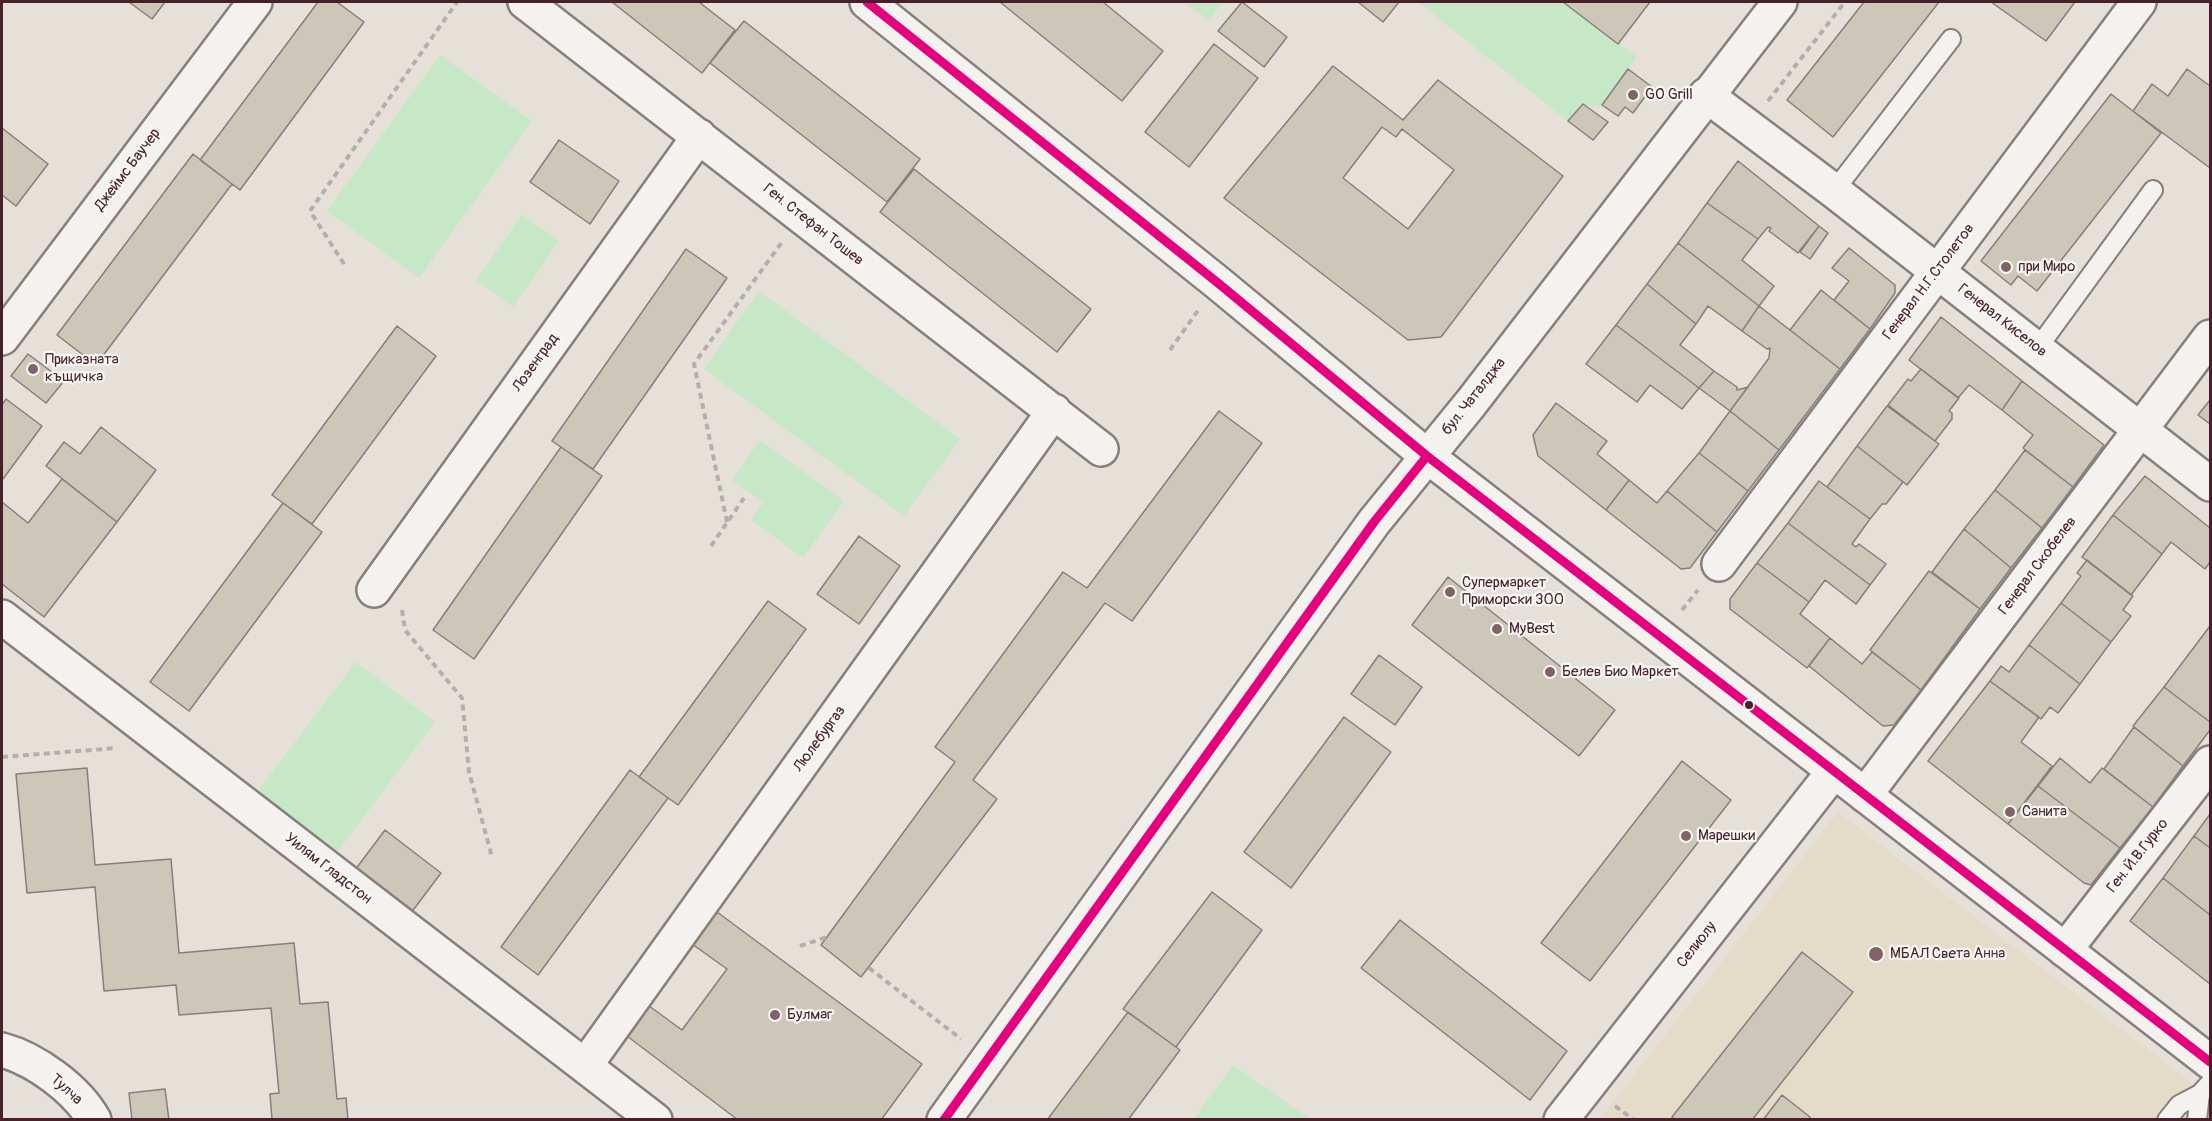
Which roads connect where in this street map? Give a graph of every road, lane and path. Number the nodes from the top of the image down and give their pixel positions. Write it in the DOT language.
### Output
graph roads {
  1 [pos="255,2"];
  2 [pos="457,2"];
  3 [pos="525,2"];
  4 [pos="867,2"];
  5 [pos="1780,2"];
  6 [pos="1845,2"];
  7 [pos="2139,2"];
  8 [pos="1951,39"];
  9 [pos="1706,95"];
  10 [pos="1749,126"];
  11 [pos="699,136"];
  12 [pos="2153,190"];
  13 [pos="1834,191"];
  14 [pos="801,215"];
  15 [pos="344,264"];
  16 [pos="1937,271"];
  17 [pos="1218,283"];
  18 [pos="2211,337"];
  19 [pos="2,338"];
  20 [pos="2037,349"];
  21 [pos="1170,350"];
  22 [pos="1054,411"];
  23 [pos="2141,430"];
  24 [pos="1101,449"];
  25 [pos="1427,456"];
  26 [pos="2211,484"];
  27 [pos="744,498"];
  28 [pos="727,522"];
  29 [pos="711,546"];
  30 [pos="396,559"];
  31 [pos="1719,564"];
  32 [pos="374,590"];
  33 [pos="2,617"];
  34 [pos="1661,637"];
  35 [pos="167,745"];
  36 [pos="2,757"];
  37 [pos="2211,763"];
  38 [pos="1834,771"];
  39 [pos="1865,795"];
  40 [pos="492,857"];
  41 [pos="827,937"];
  42 [pos="800,946"];
  43 [pos="2065,950"];
  44 [pos="869,968"];
  45 [pos="2,1050"];
  46 [pos="987,1059"];
  47 [pos="2211,1062"];
  48 [pos="585,1066"];
  49 [pos="2205,1089"];
  50 [pos="94,1119"];
  51 [pos="655,1119"];
  52 [pos="944,1119"];
  53 [pos="1561,1119"];
  54 [pos="2167,1119"];
  55 [pos="2197,1119"];
  1 -- 19 [label="street, Джеймс Баучер"];
  2 -- 15 [label="path"];
  3 -- 11 [label="street, Ген. Стефан Тошев"];
  4 -- 17 [label="street"];
  5 -- 9 [label="street, бул. Чаталджа"];
  6 -- 10 [label="path"];
  7 -- 16 [label="street, Генерал Н.Г.Столетов"];
  8 -- 13 [label="lane"];
  9 -- 10 [label="street, Генерал Киселов"];
  9 -- 25 [label="street, бул. Чаталджа"];
  10 -- 13 [label="street, Генерал Киселов"];
  11 -- 14 [label="street, Ген. Стефан Тошев"];
  11 -- 30 [label="street, Лозенград"];
  12 -- 20 [label="lane"];
  13 -- 16 [label="street, Генерал Киселов"];
  14 -- 22 [label="street, Ген. Стефан Тошев"];
  14 -- 28 [label="path"];
  16 -- 20 [label="street, Генерал Киселов"];
  16 -- 31 [label="street, Генерал Н.Г.Столетов"];
  17 -- 21 [label="path"];
  17 -- 25 [label="street"];
  18 -- 23 [label="street, Генерал Скобелев"];
  20 -- 23 [label="street, Генерал Киселов"];
  22 -- 24 [label="street, Ген. Стефан Тошев"];
  22 -- 48 [label="street, Люлебургаз"];
  23 -- 26 [label="street, Генерал Киселов"];
  23 -- 39 [label="street, Генерал Скобелев"];
  25 -- 34 [label="street"];
  25 -- 46 [label="street, бул. Чаталджа"];
  27 -- 28 [label="path"];
  28 -- 29 [label="path"];
  30 -- 32 [label="street, Лозенград"];
  30 -- 40 [label="path"];
  31 -- 34 [label="path"];
  33 -- 35 [label="street, Уилям Гладстон"];
  34 -- 38 [label="street"];
  35 -- 36 [label="path"];
  35 -- 48 [label="street, Уилям Гладстон"];
  37 -- 43 [label="street, Ген. Й.В.Гурко"];
  38 -- 39 [label="street"];
  38 -- 53 [label="street, Селиолу"];
  39 -- 43 [label="street"];
  41 -- 42 [label="path"];
  43 -- 47 [label="street"];
  44 -- 46 [label="path"];
  45 -- 50 [label="street, Тулча"];
  46 -- 52 [label="street, бул. Чаталджа"];
  48 -- 51 [label="street, Уилям Гладстон"];
  49 -- 54 [label="lane"];
  49 -- 55 [label="lane"];
}
